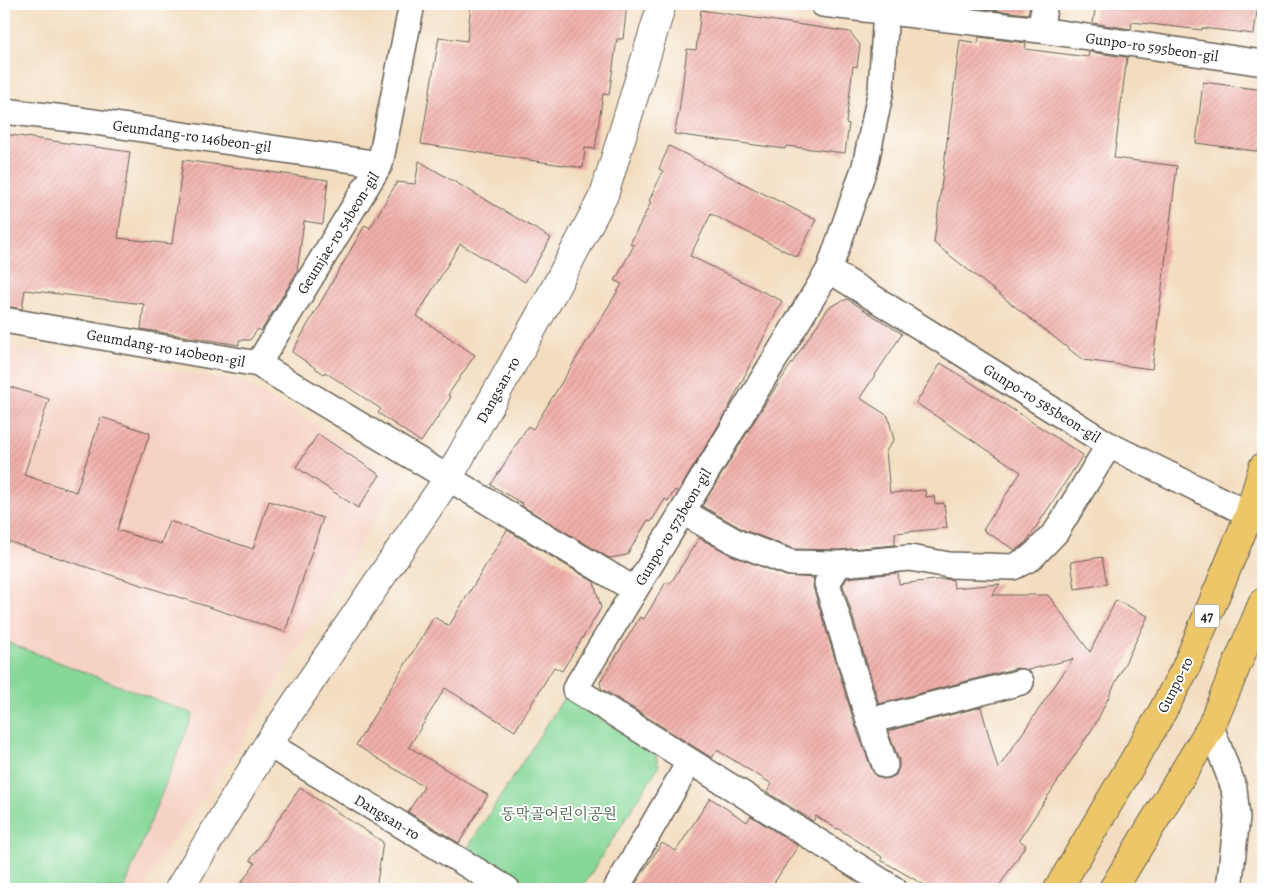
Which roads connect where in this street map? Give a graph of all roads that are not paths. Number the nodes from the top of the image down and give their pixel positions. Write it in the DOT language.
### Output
graph roads {
  1 [pos="412,4"];
  2 [pos="662,4"];
  3 [pos="823,4"];
  4 [pos="1045,4"];
  5 [pos="886,12"];
  6 [pos="1040,30"];
  7 [pos="1263,63"];
  8 [pos="4,111"];
  9 [pos="380,164"];
  10 [pos="829,270"];
  11 [pos="4,320"];
  12 [pos="258,364"];
  13 [pos="1110,445"];
  14 [pos="1263,467"];
  15 [pos="449,477"];
  16 [pos="683,512"];
  17 [pos="1256,518"];
  18 [pos="839,564"];
  19 [pos="635,590"];
  20 [pos="1263,602"];
  21 [pos="1021,682"];
  22 [pos="869,721"];
  23 [pos="1211,727"];
  24 [pos="268,744"];
  25 [pos="690,761"];
  26 [pos="885,766"];
  27 [pos="179,889"];
  28 [pos="507,889"];
  29 [pos="616,889"];
  30 [pos="894,889"];
  31 [pos="1058,889"];
  32 [pos="1113,889"];
  33 [pos="1229,889"];
  1 -- 9 [label="street, Geumjae-ro 54beon-gil"];
  2 -- 15 [label="street, Dangsan-ro"];
  3 -- 5 [label="street, Gunpo-ro 595beon-gil"];
  4 -- 6 [label="street"];
  5 -- 6 [label="street, Gunpo-ro 595beon-gil"];
  5 -- 10 [label="street, Gunpo-ro 573beon-gil"];
  6 -- 7 [label="street, Gunpo-ro 595beon-gil"];
  8 -- 9 [label="street, Geumdang-ro 146beon-gil"];
  9 -- 12 [label="street, Geumjae-ro 54beon-gil"];
  10 -- 13 [label="street, Gunpo-ro 585beon-gil"];
  10 -- 16 [label="street, Gunpo-ro 573beon-gil"];
  11 -- 12 [label="street, Geumdang-ro 140beon-gil"];
  12 -- 15 [label="street, Geumdang-ro 140beon-gil"];
  13 -- 17 [label="street, Gunpo-ro 585beon-gil"];
  13 -- 18 [label="street"];
  14 -- 17 [label="main road, Gunpo-ro / 47"];
  15 -- 19 [label="street, Geumdang-ro 140beon-gil"];
  15 -- 24 [label="street, Dangsan-ro"];
  16 -- 18 [label="street"];
  16 -- 19 [label="street, Gunpo-ro 573beon-gil"];
  17 -- 31 [label="main road, Gunpo-ro / 47"];
  18 -- 22 [label="street"];
  19 -- 25 [label="street, Gunpo-ro 573beon-gil"];
  20 -- 23 [label="main road"];
  21 -- 22 [label="street"];
  22 -- 26 [label="street"];
  23 -- 32 [label="main road"];
  23 -- 33 [label="street"];
  24 -- 27 [label="street, Dangsan-ro"];
  24 -- 28 [label="street, Dangsan-ro"];
  25 -- 29 [label="street"];
  25 -- 30 [label="street, Gunpo-ro 573beon-gil"];
}
